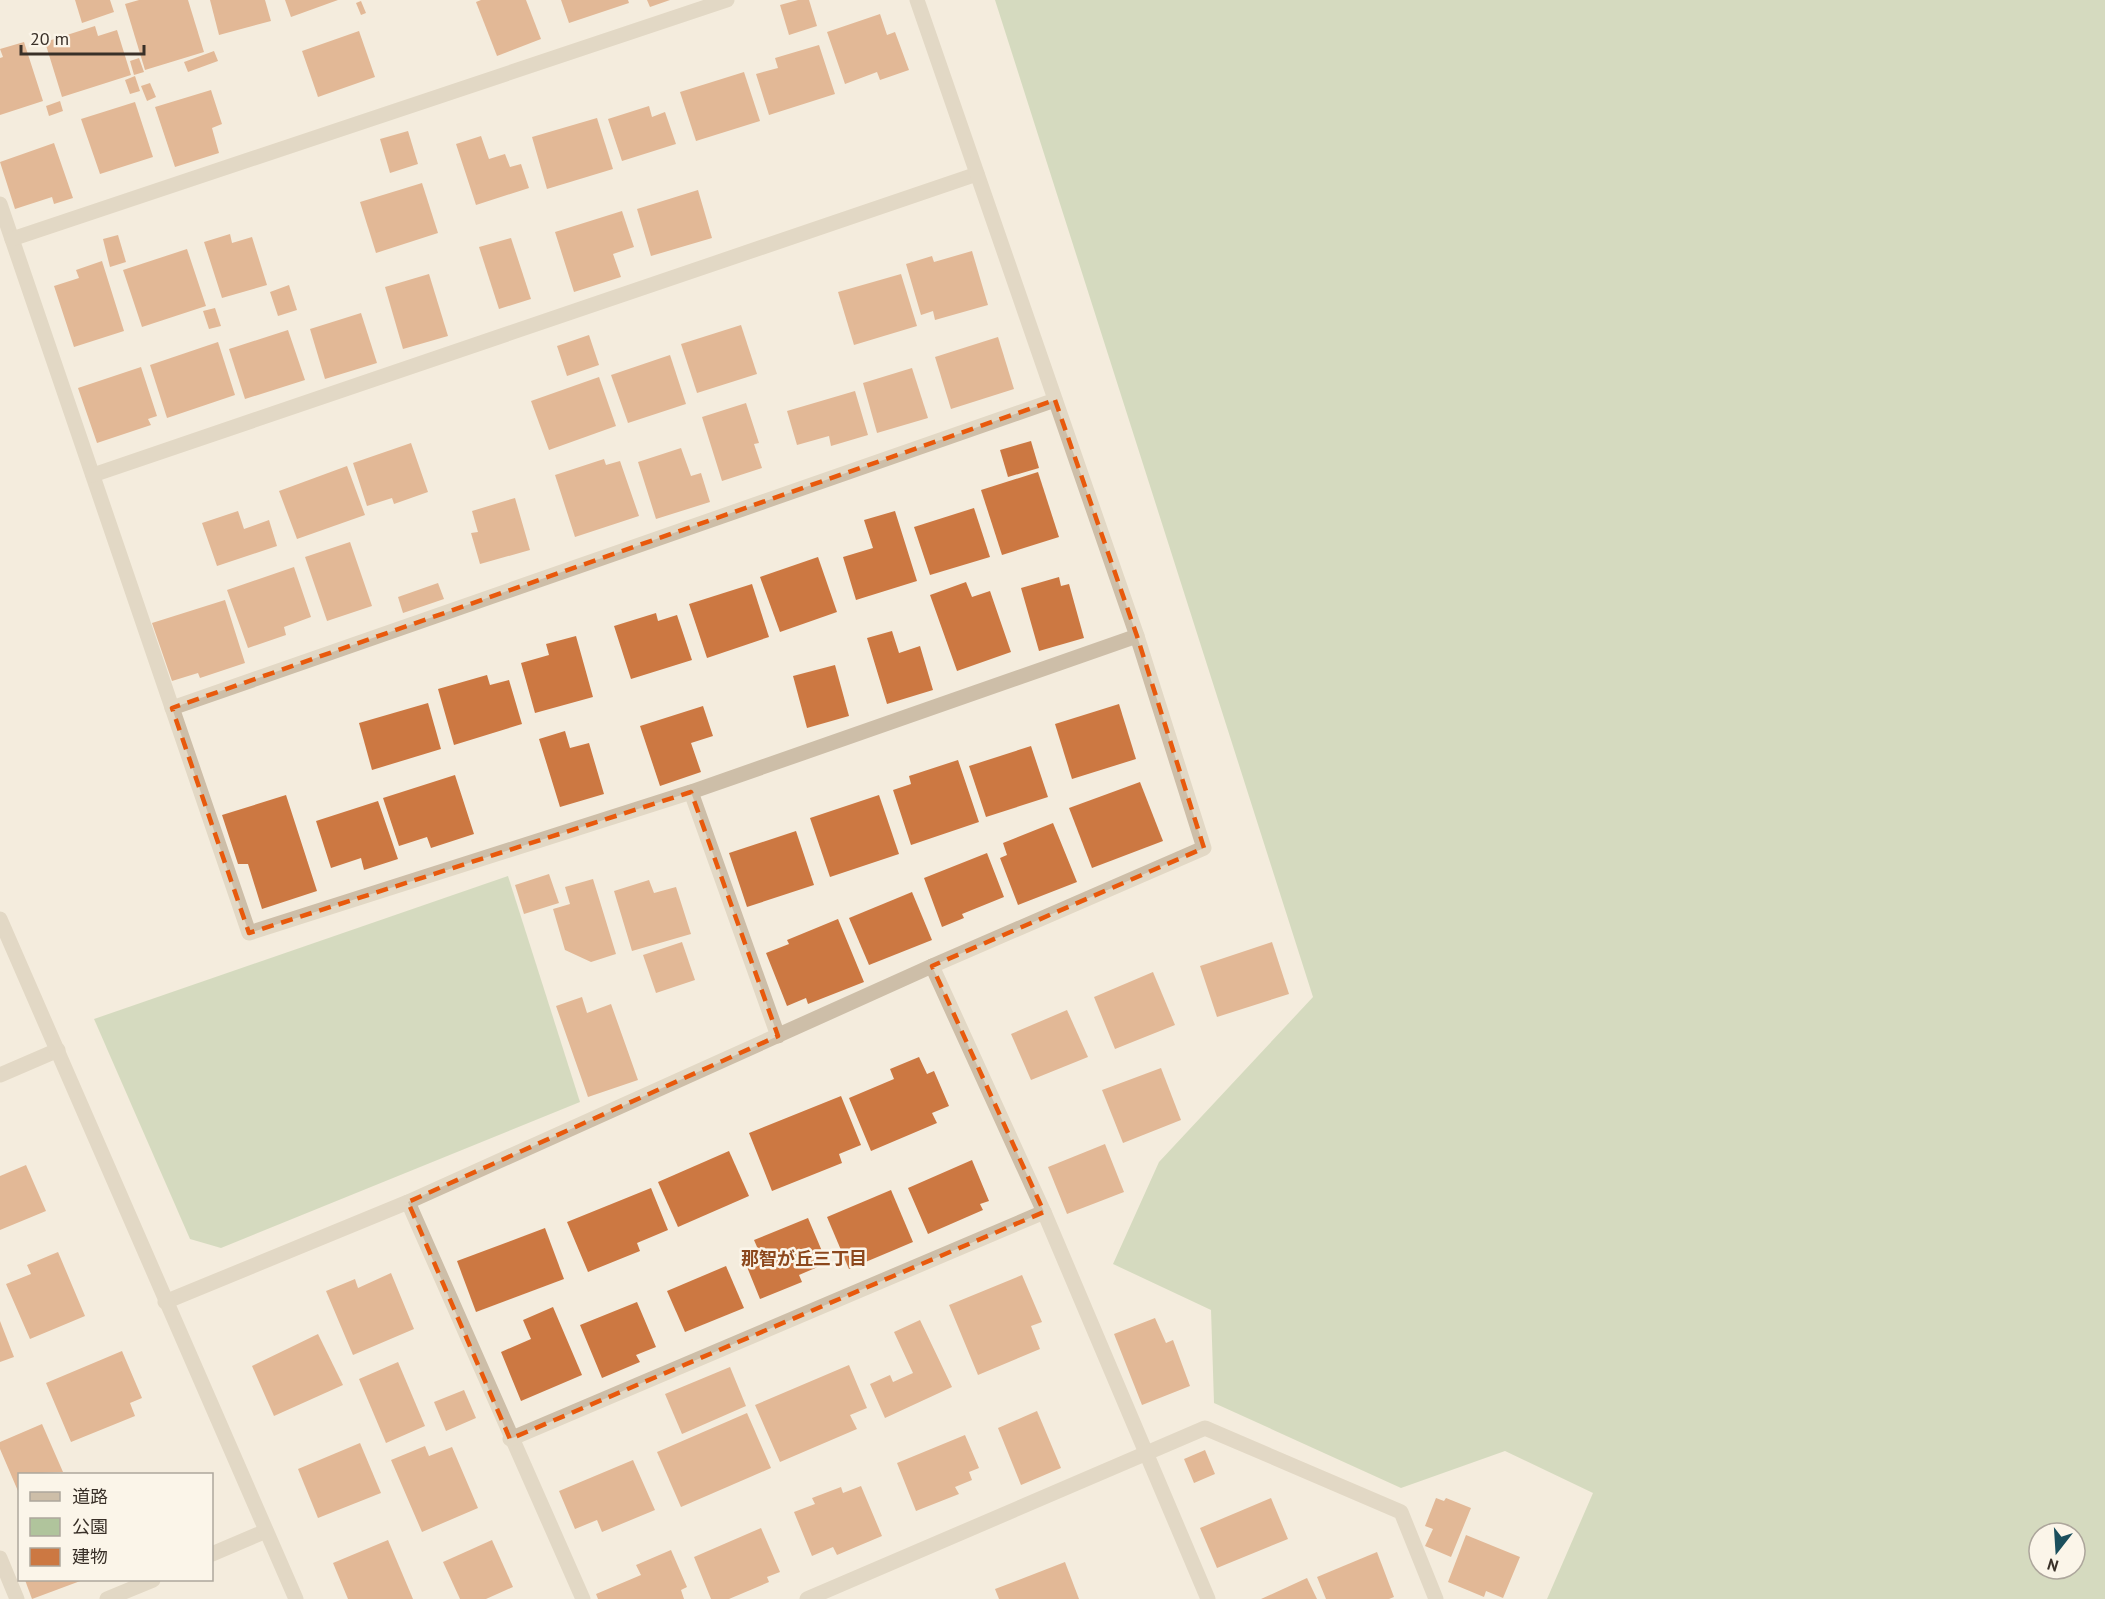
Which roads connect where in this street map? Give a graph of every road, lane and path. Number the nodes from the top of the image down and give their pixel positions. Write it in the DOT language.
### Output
graph roads {
  1 [pos="727,0"];
  2 [pos="917,0"];
  3 [pos="977,174"];
  4 [pos="0,204"];
  5 [pos="12,239"];
  6 [pos="1055,400"];
  7 [pos="93,475"];
  8 [pos="1137,636"];
  9 [pos="172,708"];
  10 [pos="691,792"];
  11 [pos="0,919"];
  12 [pos="932,966"];
  13 [pos="778,1036"];
  14 [pos="58,1050"];
  15 [pos="0,1075"];
  16 [pos="408,1202"];
  17 [pos="1044,1212"];
  18 [pos="165,1302"];
  19 [pos="510,1439"];
  20 [pos="1146,1453"];
  21 [pos="266,1531"];
  22 [pos="213,1554"];
  23 [pos="0,1558"];
  24 [pos="151,1581"];
  25 [pos="17,1599"];
  26 [pos="107,1599"];
  27 [pos="296,1599"];
  28 [pos="583,1599"];
  29 [pos="807,1599"];
  30 [pos="1208,1599"];
  31 [pos="1436,1599"];
  1 -- 5 [label="street"];
  2 -- 3 [label="street"];
  3 -- 6 [label="street"];
  3 -- 7 [label="street"];
  4 -- 5 [label="street"];
  5 -- 7 [label="street"];
  6 -- 8 [label="street"];
  6 -- 9 [label="street"];
  7 -- 9 [label="street"];
  8 -- 10 [label="street"];
  8 -- 12 [label="street"];
  9 -- 10 [label="street"];
  10 -- 13 [label="street"];
  11 -- 14 [label="street"];
  12 -- 13 [label="street"];
  12 -- 17 [label="street"];
  13 -- 16 [label="street"];
  14 -- 15 [label="street"];
  14 -- 18 [label="street"];
  16 -- 18 [label="street"];
  16 -- 19 [label="street"];
  17 -- 19 [label="street"];
  17 -- 20 [label="street"];
  18 -- 21 [label="street"];
  19 -- 28 [label="street"];
  20 -- 29 [label="street"];
  20 -- 30 [label="street"];
  20 -- 31 [label="street"];
  21 -- 22 [label="street"];
  21 -- 27 [label="street"];
  23 -- 25 [label="street"];
  24 -- 26 [label="street"];
}
